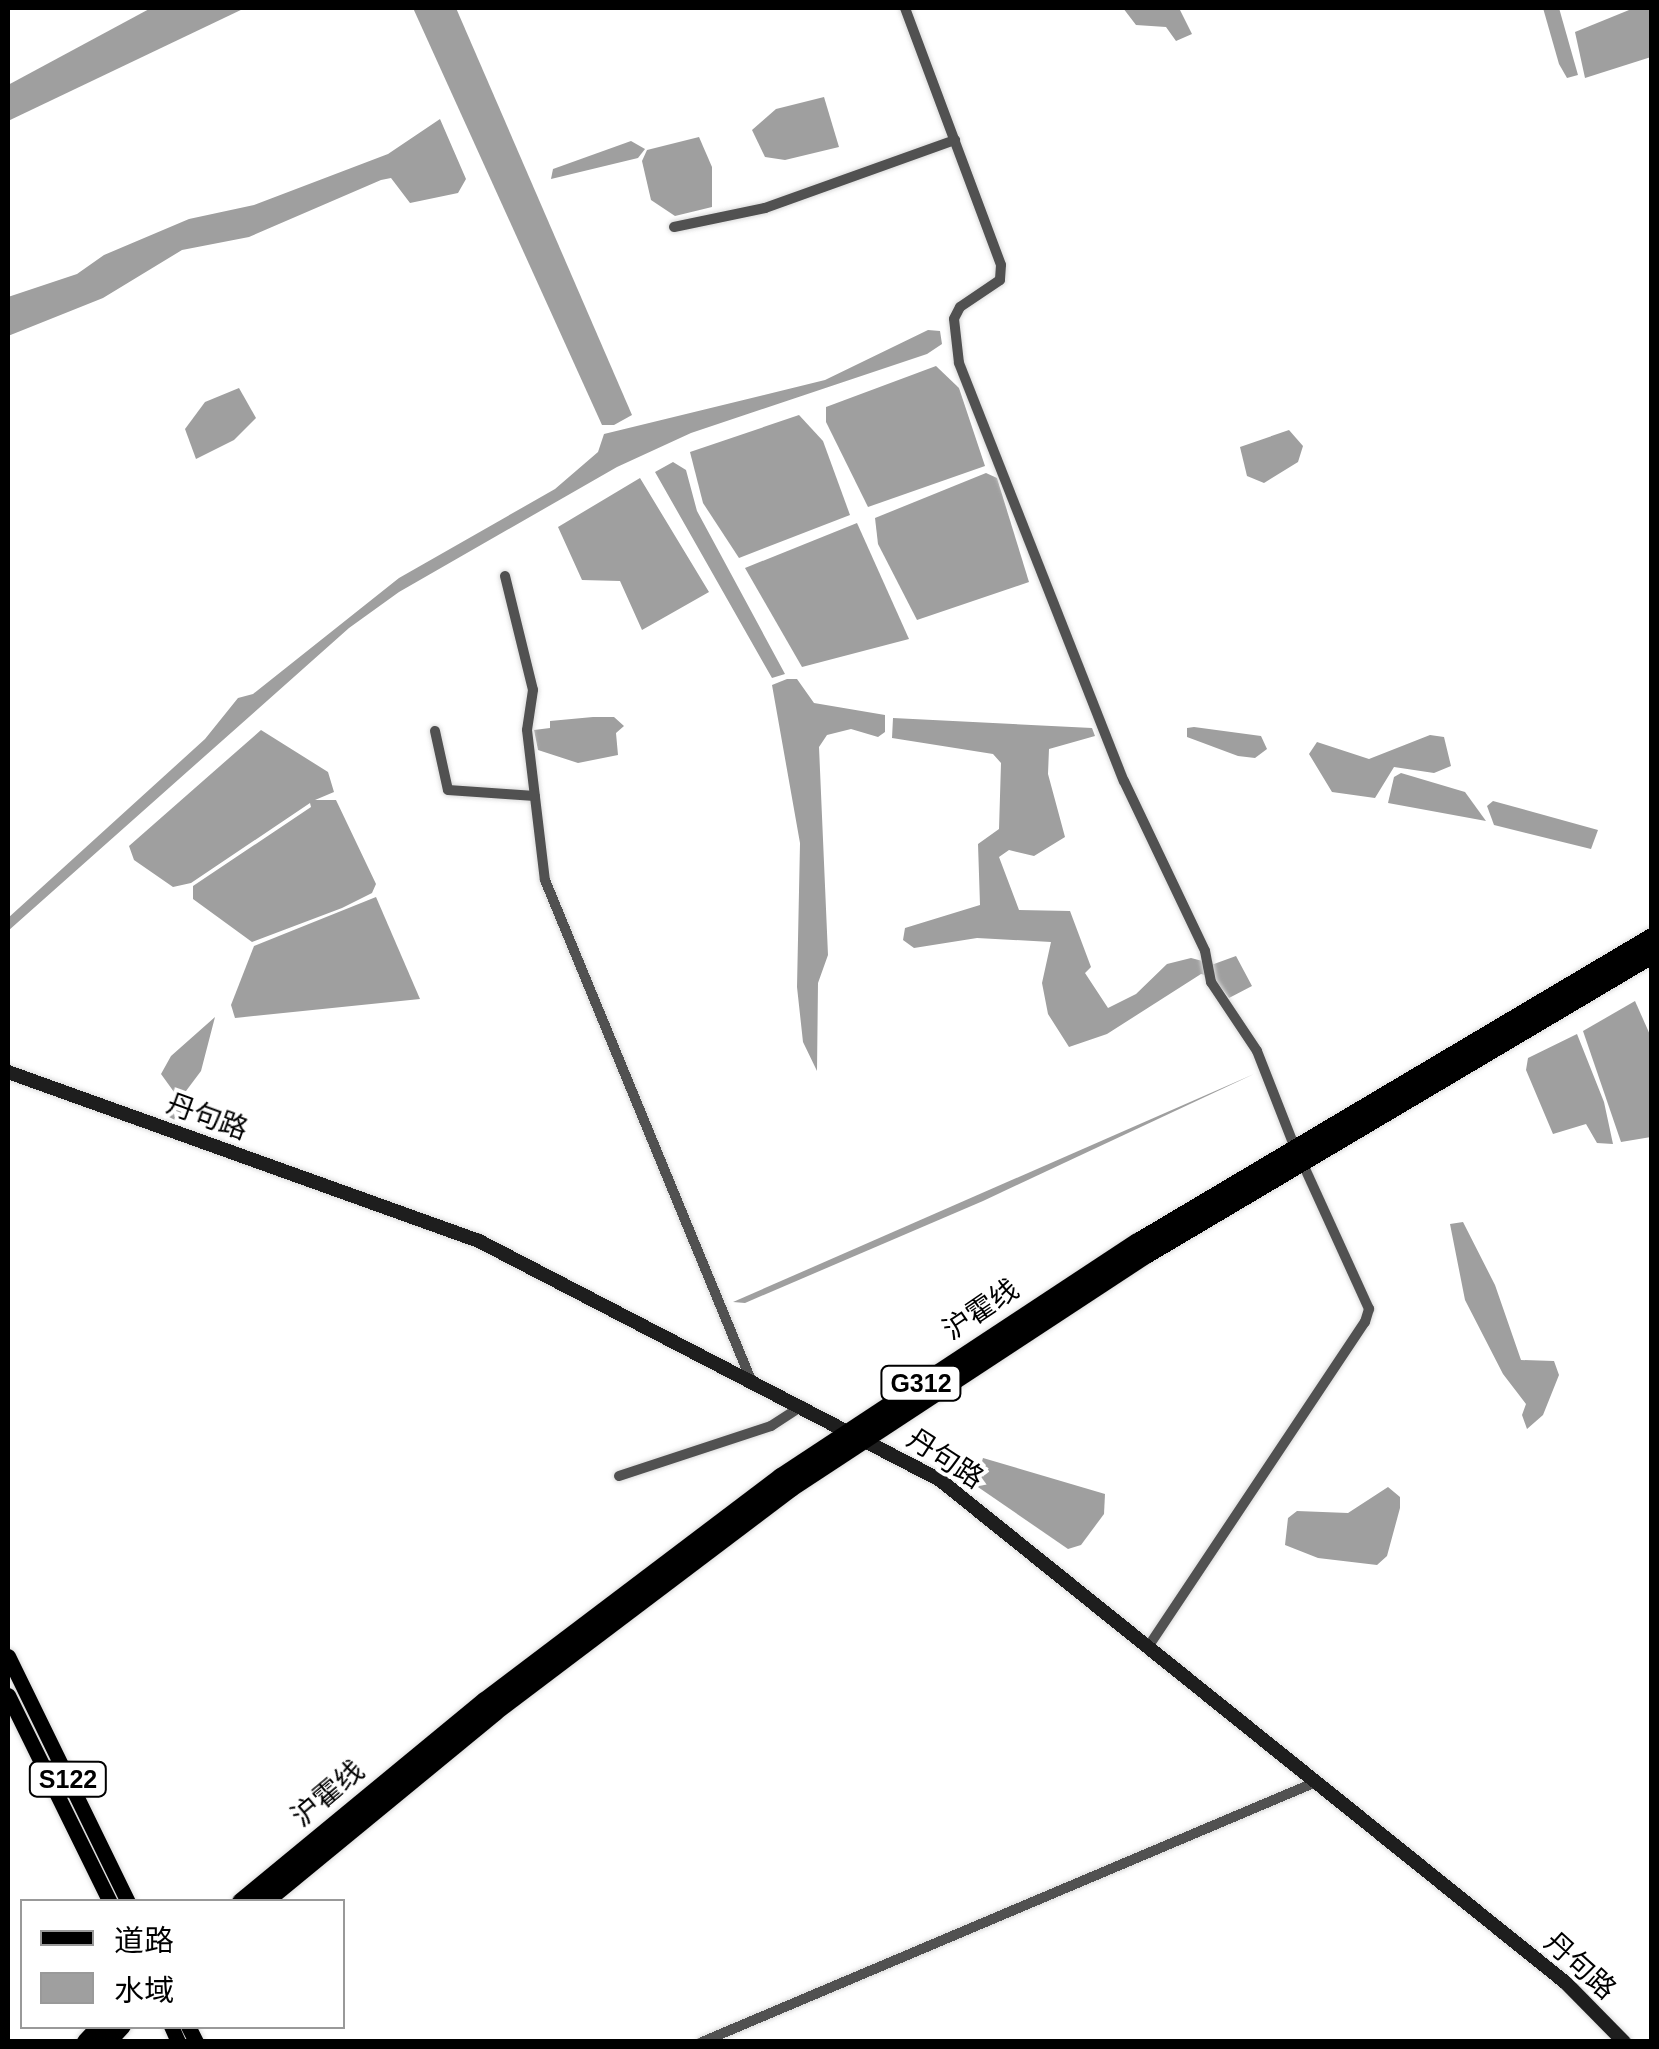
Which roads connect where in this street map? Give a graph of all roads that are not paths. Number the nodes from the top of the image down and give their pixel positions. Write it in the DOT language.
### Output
graph roads {
  1 [pos="905,8"];
  2 [pos="955,140"];
  3 [pos="674,227"];
  4 [pos="505,576"];
  5 [pos="435,731"];
  6 [pos="535,796"];
  7 [pos="1652,937"];
  8 [pos="1652,955"];
  9 [pos="8,1072"];
  10 [pos="1299,1155"];
  11 [pos="751,1380"];
  12 [pos="802,1406"];
  13 [pos="858,1435"];
  14 [pos="620,1476"];
  15 [pos="1148,1648"];
  16 [pos="8,1656"];
  17 [pos="8,1695"];
  18 [pos="490,1706"];
  19 [pos="1316,1782"];
  20 [pos="109,1899"];
  21 [pos="127,1899"];
  22 [pos="245,1899"];
  23 [pos="267,1899"];
  24 [pos="702,2042"];
  25 [pos="1624,2042"];
  1 -- 2 [label="street"];
  2 -- 3 [label="street"];
  2 -- 10 [label="street"];
  4 -- 6 [label="street"];
  5 -- 6 [label="street"];
  6 -- 11 [label="street"];
  7 -- 10 [label="highway, 沪霍线 / G312"];
  8 -- 10 [label="highway, 沪霍线 / G312"];
  9 -- 11 [label="street, 丹句路"];
  10 -- 13 [label="highway, 沪霍线 / G312"];
  10 -- 15 [label="street"];
  11 -- 12 [label="street, 丹句路"];
  12 -- 13 [label="street, 丹句路"];
  12 -- 14 [label="street"];
  13 -- 15 [label="street, 丹句路"];
  13 -- 18 [label="highway, 沪霍线 / G312"];
  15 -- 19 [label="street, 丹句路"];
  16 -- 21 [label="main road, S122"];
  17 -- 20 [label="main road, S122"];
  18 -- 22 [label="highway, 沪霍线 / G312"];
  18 -- 23 [label="highway, 沪霍线 / G312"];
  19 -- 24 [label="street"];
  19 -- 25 [label="street, 丹句路"];
}
